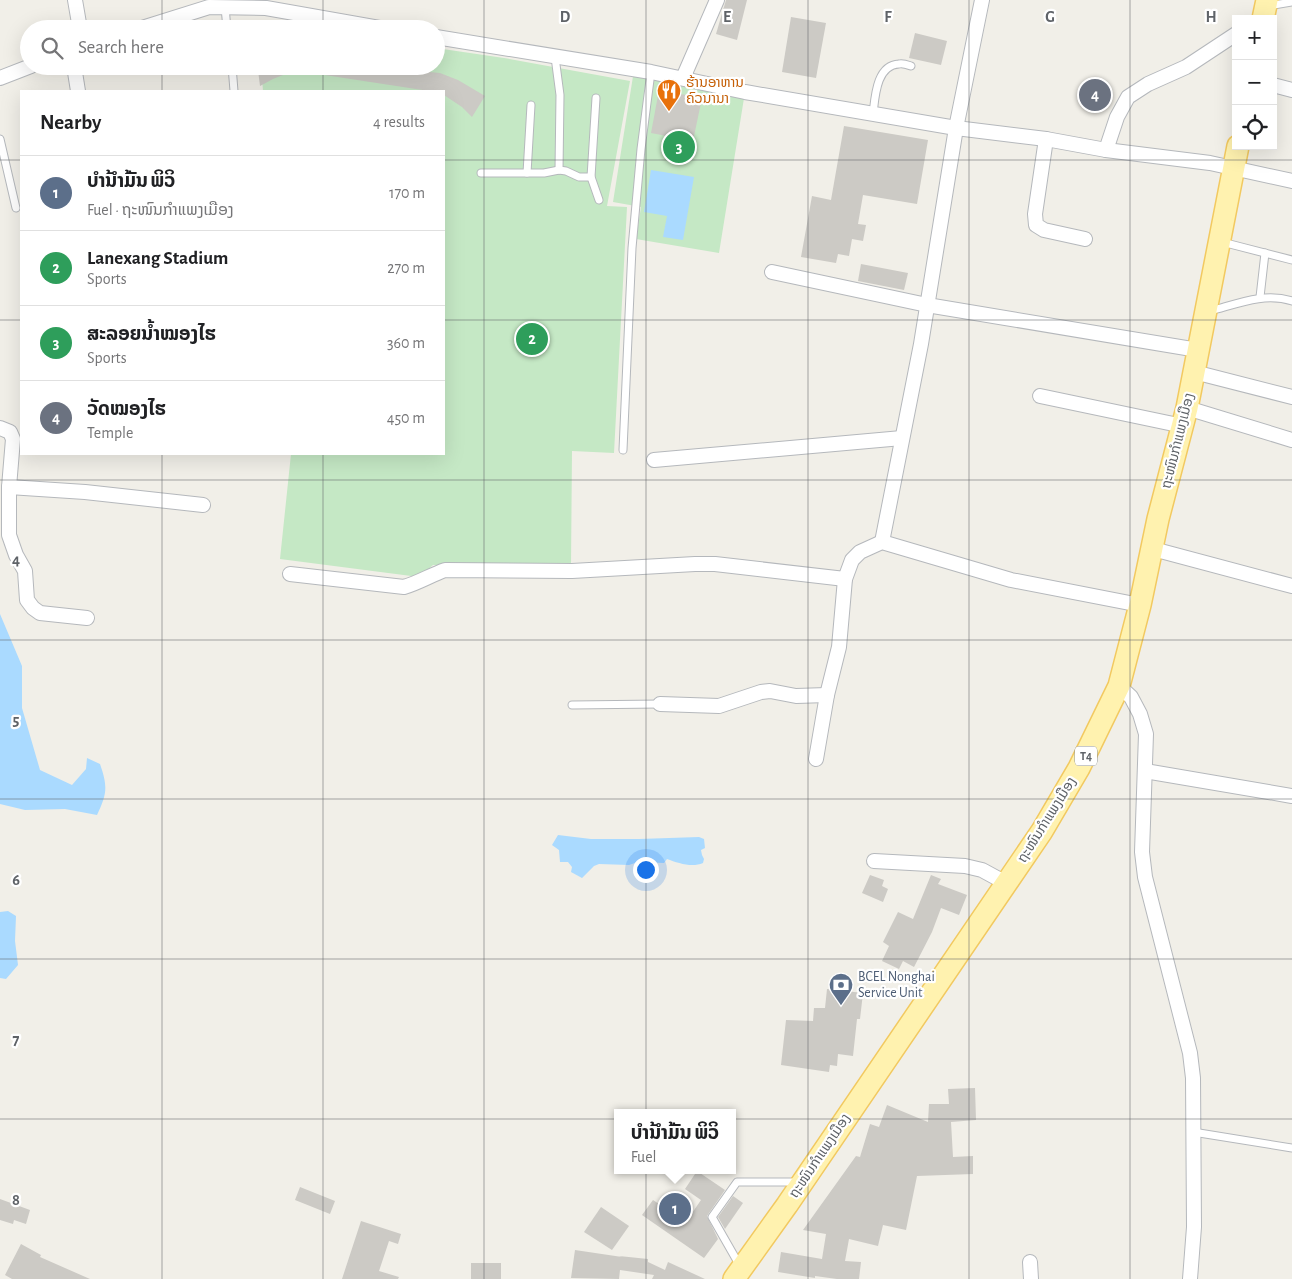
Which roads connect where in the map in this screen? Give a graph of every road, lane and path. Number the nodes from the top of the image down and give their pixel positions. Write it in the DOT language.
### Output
graph roads {
  1 [pos="75,0"];
  2 [pos="717,0"];
  3 [pos="982,0"];
  4 [pos="1292,2"];
  5 [pos="209,3"];
  6 [pos="225,7"];
  7 [pos="1265,8"];
  8 [pos="78,20"];
  9 [pos="163,20"];
  10 [pos="226,20"];
  11 [pos="334,20"];
  12 [pos="1232,37"];
  13 [pos="445,39"];
  14 [pos="555,57"];
  15 [pos="911,66"];
  16 [pos="20,70"];
  17 [pos="651,72"];
  18 [pos="75,75"];
  19 [pos="233,75"];
  20 [pos="0,78"];
  21 [pos="683,78"];
  22 [pos="1277,86"];
  23 [pos="78,90"];
  24 [pos="234,90"];
  25 [pos="1292,90"];
  26 [pos="596,98"];
  27 [pos="531,105"];
  28 [pos="873,114"];
  29 [pos="956,128"];
  30 [pos="0,139"];
  31 [pos="1046,139"];
  32 [pos="1106,150"];
  33 [pos="1237,150"];
  34 [pos="1234,167"];
  35 [pos="559,170"];
  36 [pos="481,173"];
  37 [pos="527,173"];
  38 [pos="591,177"];
  39 [pos="1292,181"];
  40 [pos="599,200"];
  41 [pos="16,208"];
  42 [pos="1085,239"];
  43 [pos="1219,241"];
  44 [pos="1265,253"];
  45 [pos="1292,260"];
  46 [pos="772,272"];
  47 [pos="1260,297"];
  48 [pos="1292,301"];
  49 [pos="927,305"];
  50 [pos="1205,312"];
  51 [pos="1198,350"];
  52 [pos="1194,372"];
  53 [pos="1040,396"];
  54 [pos="1292,398"];
  55 [pos="1185,417"];
  56 [pos="0,428"];
  57 [pos="902,438"];
  58 [pos="1292,440"];
  59 [pos="623,450"];
  60 [pos="654,460"];
  61 [pos="10,487"];
  62 [pos="203,505"];
  63 [pos="882,542"];
  64 [pos="1153,549"];
  65 [pos="290,574"];
  66 [pos="845,579"];
  67 [pos="1292,586"];
  68 [pos="1140,605"];
  69 [pos="87,618"];
  70 [pos="1119,686"];
  71 [pos="828,695"];
  72 [pos="660,704"];
  73 [pos="572,705"];
  74 [pos="816,759"];
  75 [pos="1145,771"];
  76 [pos="1292,796"];
  77 [pos="874,860"];
  78 [pos="1006,883"];
  79 [pos="1193,1132"];
  80 [pos="1292,1148"];
  81 [pos="802,1182"];
  82 [pos="1030,1262"];
  83 [pos="738,1274"];
  84 [pos="1031,1279"];
  85 [pos="1190,1279"];
  1 -- 8 [label="street"];
  2 -- 21 [label="street"];
  3 -- 29 [label="street"];
  4 -- 7 [label="lane"];
  5 -- 6 [label="street"];
  5 -- 9 [label="street"];
  6 -- 10 [label="lane"];
  6 -- 11 [label="street"];
  12 -- 32 [label="street"];
  13 -- 14 [label="street"];
  14 -- 17 [label="street"];
  14 -- 35 [label="lane"];
  15 -- 28 [label="lane"];
  16 -- 20 [label="street"];
  17 -- 21 [label="street"];
  17 -- 59 [label="lane"];
  18 -- 23 [label="street"];
  19 -- 24 [label="lane"];
  21 -- 28 [label="street"];
  22 -- 25 [label="street"];
  26 -- 38 [label="lane"];
  27 -- 37 [label="lane"];
  28 -- 29 [label="street"];
  29 -- 31 [label="street"];
  29 -- 49 [label="street"];
  30 -- 41 [label="lane"];
  31 -- 32 [label="street"];
  31 -- 42 [label="street"];
  32 -- 34 [label="street"];
  33 -- 34 [label="main road, ຖະໜົນກຳແພງເມືອງ / T4"];
  34 -- 39 [label="street"];
  34 -- 43 [label="main road, ຖະໜົນກຳແພງເມືອງ / T4"];
  35 -- 37 [label="lane"];
  35 -- 38 [label="lane"];
  36 -- 37 [label="lane"];
  38 -- 40 [label="lane"];
  43 -- 44 [label="lane"];
  43 -- 50 [label="main road, ຖະໜົນກຳແພງເມືອງ / T4"];
  44 -- 45 [label="lane"];
  44 -- 47 [label="lane"];
  46 -- 49 [label="street"];
  47 -- 48 [label="lane"];
  47 -- 50 [label="lane"];
  49 -- 51 [label="street"];
  49 -- 57 [label="street"];
  50 -- 51 [label="main road, ຖະໜົນກຳແພງເມືອງ / T4"];
  51 -- 52 [label="main road, ຖະໜົນກຳແພງເມືອງ / T4"];
  52 -- 54 [label="street"];
  52 -- 55 [label="main road, ຖະໜົນກຳແພງເມືອງ / T4"];
  53 -- 55 [label="street"];
  55 -- 58 [label="street"];
  55 -- 64 [label="main road, ຖະໜົນກຳແພງເມືອງ / T4"];
  56 -- 61 [label="street"];
  57 -- 60 [label="street"];
  57 -- 63 [label="street"];
  61 -- 62 [label="street"];
  61 -- 69 [label="street"];
  63 -- 66 [label="street"];
  63 -- 68 [label="street"];
  64 -- 67 [label="street"];
  64 -- 68 [label="main road, ຖະໜົນກຳແພງເມືອງ / T4"];
  65 -- 66 [label="street"];
  66 -- 71 [label="street"];
  68 -- 70 [label="main road, ຖະໜົນກຳແພງເມືອງ / T4"];
  70 -- 75 [label="street"];
  70 -- 78 [label="main road, ຖະໜົນກຳແພງເມືອງ / T4"];
  71 -- 72 [label="street"];
  71 -- 74 [label="street"];
  72 -- 73 [label="lane"];
  75 -- 76 [label="street"];
  75 -- 79 [label="street"];
  77 -- 78 [label="street"];
  78 -- 81 [label="main road, ຖະໜົນກຳແພງເມືອງ / T4"];
  79 -- 80 [label="lane"];
  79 -- 85 [label="street"];
  81 -- 83 [label="main road, ຖະໜົນກຳແພງເມືອງ / T4"];
  81 -- 83 [label="lane"];
  82 -- 84 [label="street"];
}
